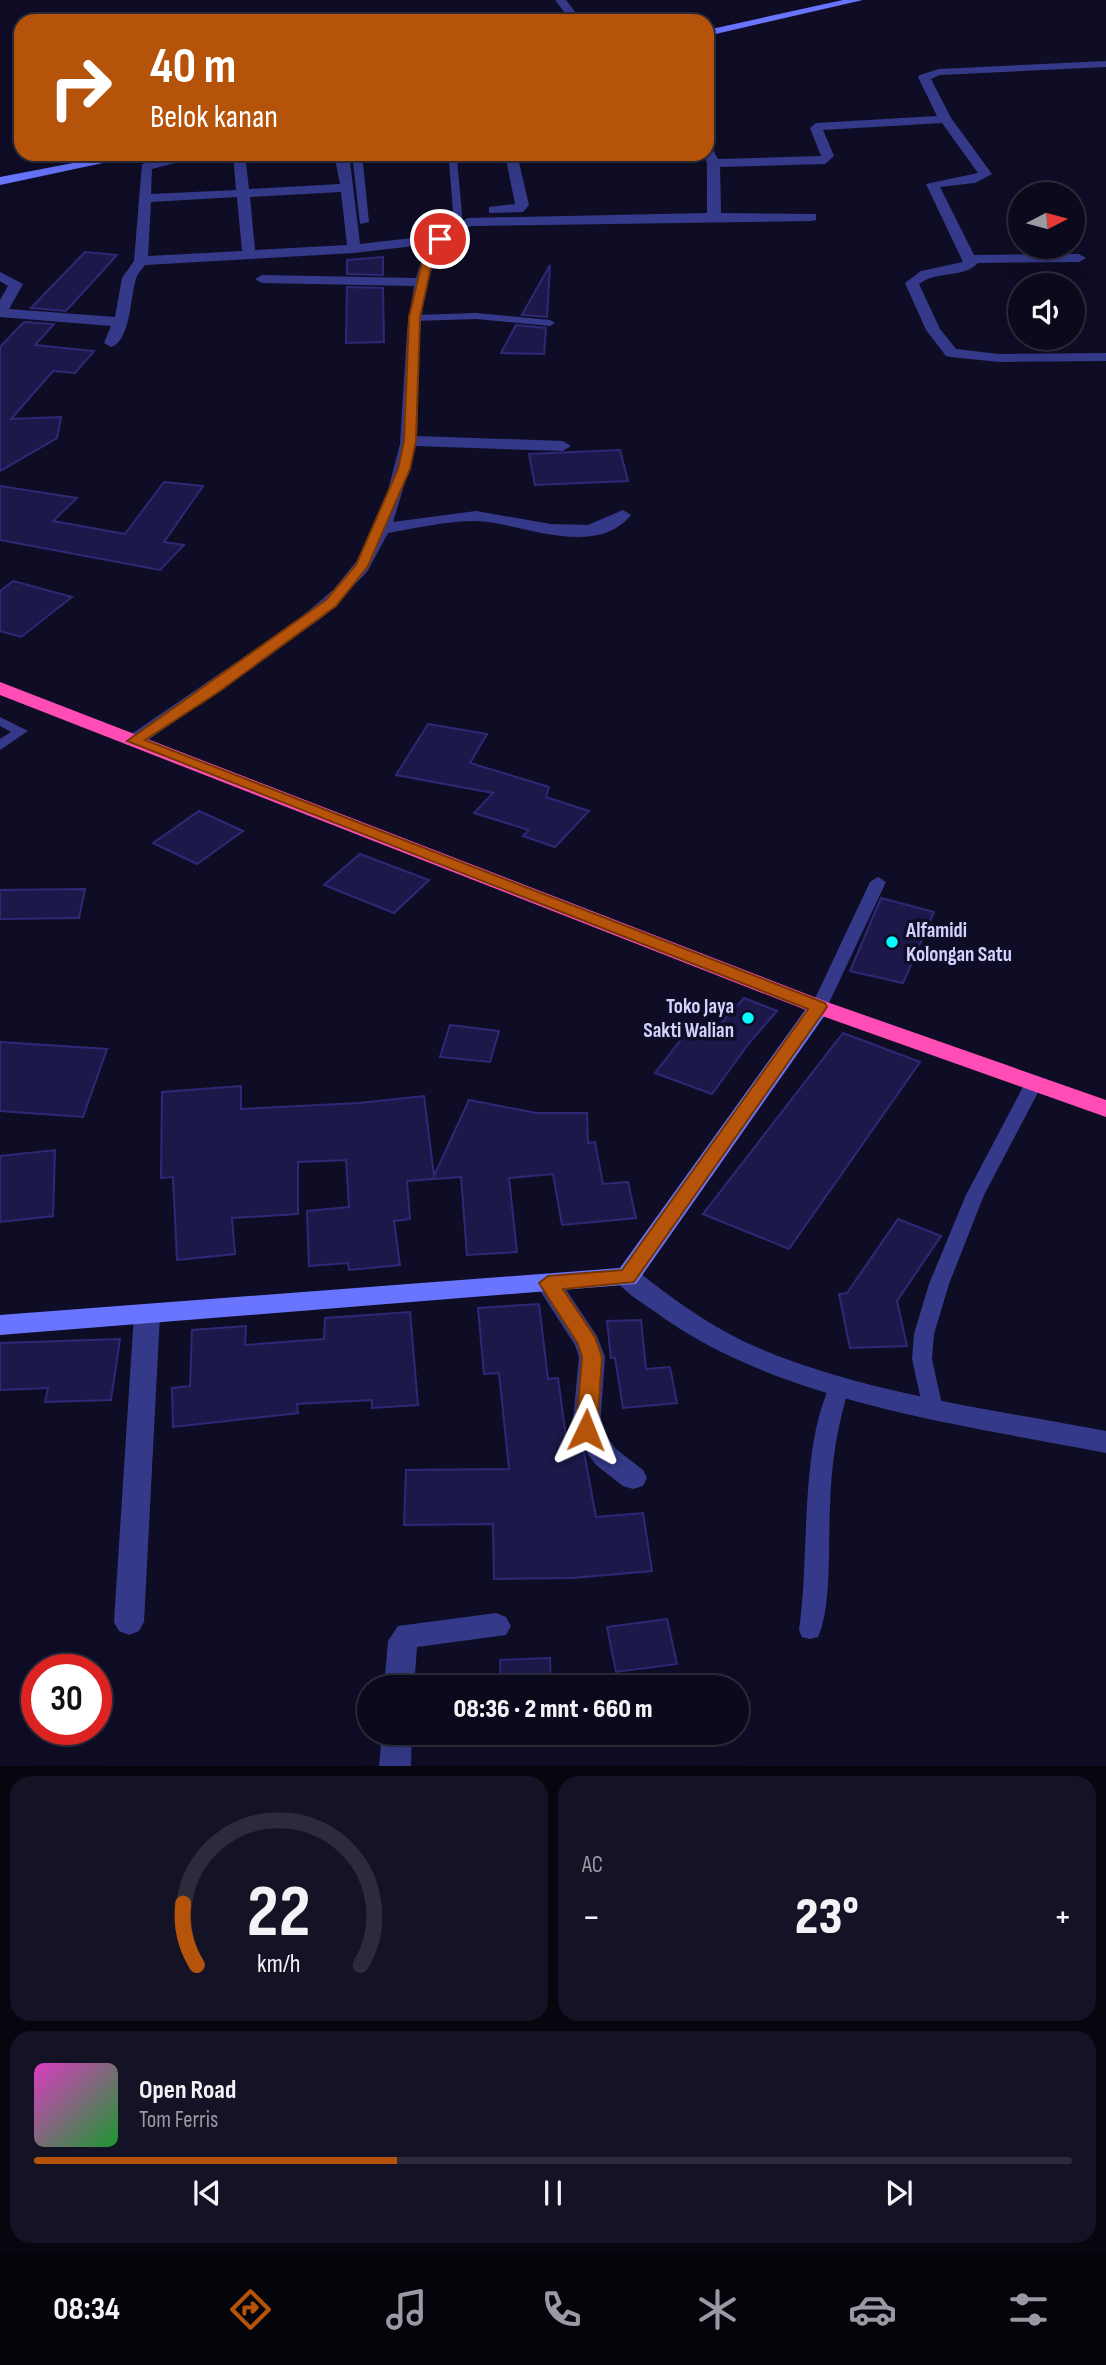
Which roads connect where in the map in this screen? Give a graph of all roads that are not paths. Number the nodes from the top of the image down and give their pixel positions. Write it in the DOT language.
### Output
graph roads {
  1 [pos="560,0"];
  2 [pos="858,0"];
  3 [pos="572,14"];
  4 [pos="714,31"];
  5 [pos="1106,64"];
  6 [pos="945,119"];
  7 [pos="714,156"];
  8 [pos="103,161"];
  9 [pos="169,161"];
  10 [pos="240,161"];
  11 [pos="341,161"];
  12 [pos="359,161"];
  13 [pos="454,161"];
  14 [pos="512,161"];
  15 [pos="711,161"];
  16 [pos="0,181"];
  17 [pos="346,188"];
  18 [pos="243,194"];
  19 [pos="144,198"];
  20 [pos="479,210"];
  21 [pos="811,217"];
  22 [pos="711,218"];
  23 [pos="364,222"];
  24 [pos="458,224"];
  25 [pos="440,239"];
  26 [pos="354,249"];
  27 [pos="248,255"];
  28 [pos="969,259"];
  29 [pos="1008,259"];
  30 [pos="141,261"];
  31 [pos="0,276"];
  32 [pos="262,279"];
  33 [pos="422,282"];
  34 [pos="415,317"];
  35 [pos="120,322"];
  36 [pos="550,323"];
  37 [pos="111,343"];
  38 [pos="1106,357"];
  39 [pos="410,441"];
  40 [pos="563,446"];
  41 [pos="623,515"];
  42 [pos="379,530"];
  43 [pos="0,688"];
  44 [pos="0,721"];
  45 [pos="134,741"];
  46 [pos="0,746"];
  47 [pos="878,882"];
  48 [pos="819,1007"];
  49 [pos="1033,1084"];
  50 [pos="1106,1108"];
  51 [pos="627,1277"];
  52 [pos="548,1283"];
  53 [pos="147,1314"];
  54 [pos="0,1325"];
  55 [pos="840,1385"];
  56 [pos="933,1409"];
  57 [pos="1106,1442"];
  58 [pos="633,1478"];
  59 [pos="129,1622"];
  60 [pos="496,1626"];
  61 [pos="810,1630"];
  62 [pos="400,1675"];
  63 [pos="396,1745"];
  64 [pos="395,1766"];
  1 -- 3 [label="street"];
  2 -- 4 [label="street"];
  5 -- 6 [label="street"];
  6 -- 7 [label="street"];
  6 -- 28 [label="street"];
  8 -- 16 [label="street"];
  9 -- 19 [label="street"];
  10 -- 18 [label="street"];
  11 -- 17 [label="street"];
  12 -- 23 [label="lane"];
  13 -- 24 [label="lane"];
  14 -- 20 [label="street"];
  15 -- 22 [label="street"];
  17 -- 18 [label="street"];
  17 -- 26 [label="street"];
  18 -- 19 [label="street"];
  18 -- 27 [label="street"];
  19 -- 30 [label="street"];
  21 -- 22 [label="street"];
  22 -- 24 [label="street"];
  24 -- 25 [label="street"];
  25 -- 26 [label="street"];
  25 -- 33 [label="street"];
  26 -- 27 [label="street"];
  27 -- 30 [label="street"];
  28 -- 29 [label="street"];
  28 -- 38 [label="street"];
  30 -- 35 [label="street"];
  31 -- 35 [label="street"];
  32 -- 33 [label="street"];
  33 -- 34 [label="street"];
  34 -- 36 [label="lane"];
  34 -- 39 [label="street"];
  35 -- 37 [label="street"];
  39 -- 40 [label="street"];
  39 -- 42 [label="street"];
  41 -- 42 [label="street"];
  42 -- 45 [label="street"];
  43 -- 45 [label="highway"];
  44 -- 46 [label="lane"];
  45 -- 48 [label="highway"];
  47 -- 48 [label="lane"];
  48 -- 49 [label="highway"];
  48 -- 51 [label="street"];
  49 -- 50 [label="highway"];
  49 -- 56 [label="lane"];
  51 -- 52 [label="street"];
  51 -- 55 [label="street"];
  52 -- 53 [label="street"];
  52 -- 58 [label="street"];
  53 -- 54 [label="street"];
  53 -- 59 [label="street"];
  55 -- 56 [label="street"];
  55 -- 61 [label="lane"];
  56 -- 57 [label="street"];
  60 -- 62 [label="street"];
  63 -- 64 [label="street"];
}
